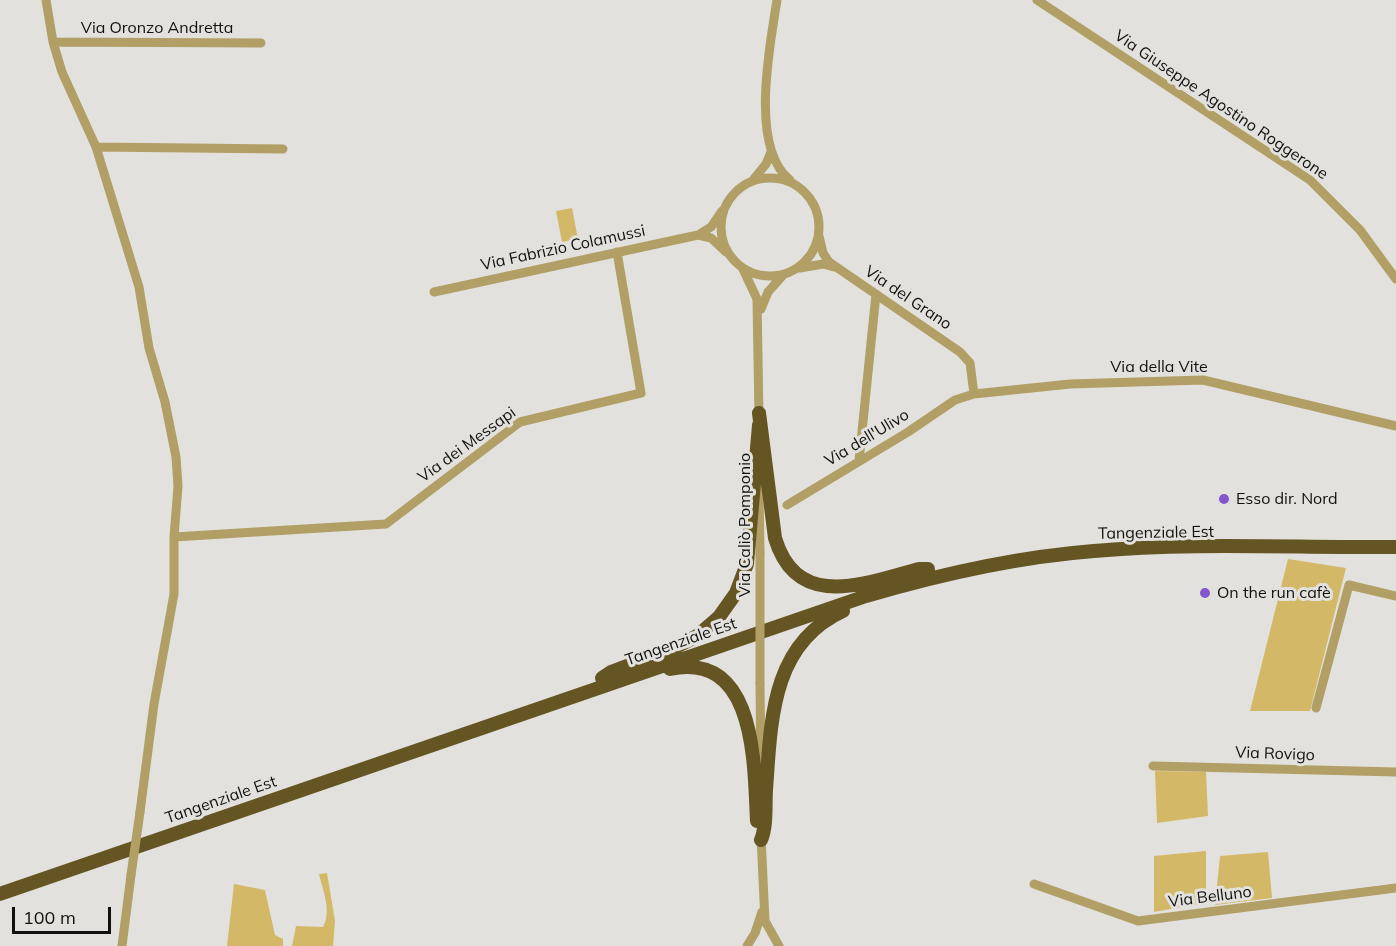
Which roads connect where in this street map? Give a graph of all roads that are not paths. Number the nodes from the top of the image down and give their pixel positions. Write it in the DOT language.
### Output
graph roads {
  1 [pos="46,0"];
  2 [pos="777,0"];
  3 [pos="1037,0"];
  4 [pos="53,42"];
  5 [pos="261,43"];
  6 [pos="96,147"];
  7 [pos="283,149"];
  8 [pos="771,149"];
  9 [pos="751,182"];
  10 [pos="799,187"];
  11 [pos="725,207"];
  12 [pos="698,236"];
  13 [pos="819,236"];
  14 [pos="617,252"];
  15 [pos="730,256"];
  16 [pos="742,267"];
  17 [pos="839,269"];
  18 [pos="1392,269"];
  19 [pos="789,273"];
  20 [pos="1396,279"];
  21 [pos="434,292"];
  22 [pos="876,294"];
  23 [pos="759,324"];
  24 [pos="974,394"];
  25 [pos="759,419"];
  26 [pos="1396,426"];
  27 [pos="859,461"];
  28 [pos="787,505"];
  29 [pos="174,537"];
  30 [pos="1396,539"];
  31 [pos="1396,547"];
  32 [pos="928,569"];
  33 [pos="917,581"];
  34 [pos="1396,596"];
  35 [pos="602,678"];
  36 [pos="591,691"];
  37 [pos="1316,708"];
  38 [pos="1153,766"];
  39 [pos="1396,772"];
  40 [pos="761,843"];
  41 [pos="1034,884"];
  42 [pos="0,885"];
  43 [pos="1396,888"];
  44 [pos="0,894"];
  45 [pos="763,906"];
  46 [pos="122,946"];
  47 [pos="747,946"];
  48 [pos="779,946"];
  1 -- 4 [label="street"];
  2 -- 8 [label="street"];
  3 -- 18 [label="street, Via Giuseppe Agostino Roggerone"];
  4 -- 5 [label="street, Via Oronzo Andretta"];
  4 -- 6 [label="street"];
  6 -- 7 [label="street"];
  6 -- 29 [label="street"];
  8 -- 9 [label="street"];
  8 -- 10 [label="street"];
  9 -- 10 [label="street"];
  9 -- 11 [label="street"];
  10 -- 13 [label="street"];
  11 -- 12 [label="street"];
  11 -- 15 [label="street, Via Caliò Pomponio"];
  12 -- 14 [label="street, Via Fabrizio Colamussi"];
  12 -- 15 [label="street"];
  13 -- 17 [label="street"];
  13 -- 19 [label="street, Via Caliò Pomponio"];
  14 -- 21 [label="street, Via Fabrizio Colamussi"];
  14 -- 29 [label="street, Via dei Messapi"];
  15 -- 16 [label="street, Via Caliò Pomponio"];
  16 -- 19 [label="street, Via Caliò Pomponio"];
  16 -- 23 [label="street, Via Caliò Pomponio"];
  17 -- 19 [label="street"];
  17 -- 22 [label="street, Via del Grano"];
  18 -- 20 [label="street, Via Giuseppe Agostino Roggerone"];
  19 -- 23 [label="street, Via Caliò Pomponio"];
  22 -- 24 [label="street, Via del Grano"];
  22 -- 27 [label="street"];
  23 -- 25 [label="street, Via Caliò Pomponio"];
  24 -- 26 [label="street, Via della Vite"];
  24 -- 27 [label="street, Via dell'Ulivo"];
  25 -- 32 [label="highway"];
  25 -- 35 [label="highway"];
  25 -- 40 [label="street, Via Caliò Pomponio, bridge"];
  27 -- 28 [label="street, Via dell'Ulivo"];
  29 -- 46 [label="street, bridge"];
  30 -- 32 [label="highway, Tangenziale Est"];
  31 -- 33 [label="highway, Tangenziale Est"];
  32 -- 35 [label="highway, Tangenziale Est"];
  33 -- 36 [label="highway, Tangenziale Est"];
  33 -- 40 [label="highway"];
  34 -- 37 [label="street"];
  35 -- 42 [label="highway, Tangenziale Est"];
  36 -- 40 [label="highway"];
  36 -- 44 [label="highway, Tangenziale Est"];
  38 -- 39 [label="street, Via Rovigo"];
  40 -- 45 [label="street, Via Caliò Pomponio"];
  41 -- 43 [label="street, Via Belluno"];
  45 -- 47 [label="street, Via Caliò Pomponio"];
  45 -- 48 [label="street, Via Caliò Pomponio"];
}
